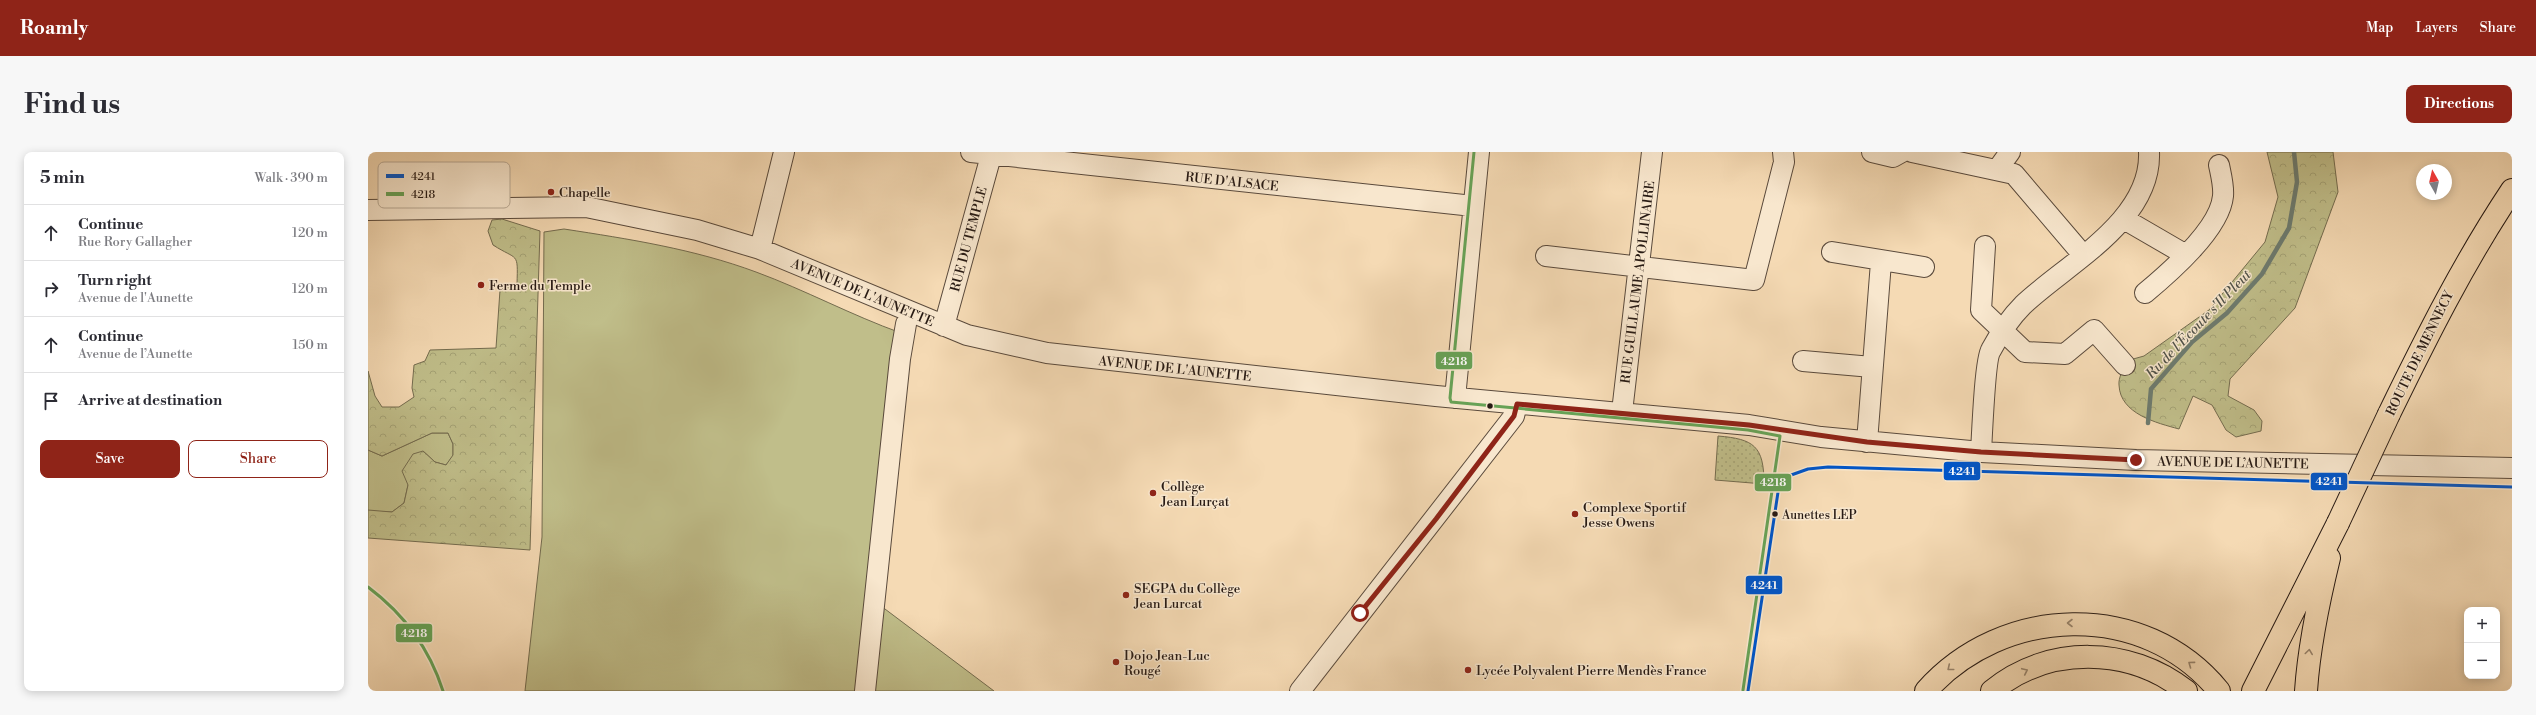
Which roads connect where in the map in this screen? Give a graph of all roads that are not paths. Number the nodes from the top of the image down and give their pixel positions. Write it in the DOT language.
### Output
graph roads {
  1 [pos="784,152"];
  2 [pos="972,152"];
  3 [pos="1480,152"];
  4 [pos="1652,152"];
  5 [pos="1783,152"];
  6 [pos="1872,152"];
  7 [pos="1902,152"];
  8 [pos="1912,152"];
  9 [pos="2010,152"];
  10 [pos="2149,152"];
  11 [pos="991,154"];
  12 [pos="2219,165"];
  13 [pos="1997,170"];
  14 [pos="2512,190"];
  15 [pos="1473,206"];
  16 [pos="368,210"];
  17 [pos="2124,219"];
  18 [pos="1985,246"];
  19 [pos="760,249"];
  20 [pos="1832,252"];
  21 [pos="2083,255"];
  22 [pos="2186,255"];
  23 [pos="1546,256"];
  24 [pos="1881,262"];
  25 [pos="1638,266"];
  26 [pos="1924,267"];
  27 [pos="2145,293"];
  28 [pos="906,324"];
  29 [pos="944,326"];
  30 [pos="2003,331"];
  31 [pos="1803,361"];
  32 [pos="2125,365"];
  33 [pos="1872,367"];
  34 [pos="1456,398"];
  35 [pos="1517,404"];
  36 [pos="1622,412"];
  37 [pos="1786,432"];
  38 [pos="1867,442"];
  39 [pos="1981,452"];
  40 [pos="2512,468"];
  41 [pos="2338,523"];
  42 [pos="865,691"];
  43 [pos="1300,691"];
  44 [pos="1926,691"];
  45 [pos="1992,691"];
  46 [pos="2186,691"];
  47 [pos="2218,691"];
  48 [pos="2253,691"];
  49 [pos="2306,691"];
  1 -- 19 [label="street"];
  2 -- 11 [label="street, RUE D'ALSACE"];
  3 -- 15 [label="street"];
  4 -- 25 [label="street, RUE GUILLAUME APOLLINAIRE"];
  5 -- 25 [label="street"];
  6 -- 7 [label="street"];
  8 -- 13 [label="street"];
  9 -- 13 [label="street"];
  10 -- 17 [label="street"];
  11 -- 15 [label="street, RUE D'ALSACE"];
  11 -- 29 [label="street, RUE DU TEMPLE"];
  12 -- 22 [label="street"];
  13 -- 21 [label="street"];
  14 -- 41 [label="main road, ROUTE DE MENNECY, bridge"];
  15 -- 34 [label="street"];
  16 -- 19 [label="street, AVENUE DE L'AUNETTE"];
  17 -- 21 [label="street"];
  17 -- 22 [label="street"];
  18 -- 30 [label="street"];
  19 -- 29 [label="street, AVENUE DE L'AUNETTE"];
  20 -- 24 [label="street"];
  21 -- 30 [label="street"];
  22 -- 27 [label="street"];
  23 -- 25 [label="street"];
  24 -- 26 [label="street"];
  24 -- 33 [label="street"];
  25 -- 36 [label="street, RUE GUILLAUME APOLLINAIRE"];
  28 -- 42 [label="street"];
  29 -- 34 [label="street, AVENUE DE L'AUNETTE"];
  30 -- 32 [label="street"];
  30 -- 39 [label="street"];
  31 -- 33 [label="street"];
  33 -- 38 [label="street"];
  34 -- 35 [label="street, AVENUE DE L'AUNETTE"];
  35 -- 36 [label="street, AVENUE DE L'AUNETTE"];
  35 -- 43 [label="street"];
  36 -- 37 [label="street, AVENUE DE L'AUNETTE"];
  37 -- 38 [label="street, AVENUE DE L’AUNETTE"];
  38 -- 39 [label="street, AVENUE DE L’AUNETTE"];
  39 -- 40 [label="street, AVENUE DE L’AUNETTE"];
  41 -- 48 [label="main road"];
  49 -- 41 [label="main road, one-way"];
  47 -- 44 [label="main road, one-way"];
  45 -- 46 [label="main road, one-way"];
}
